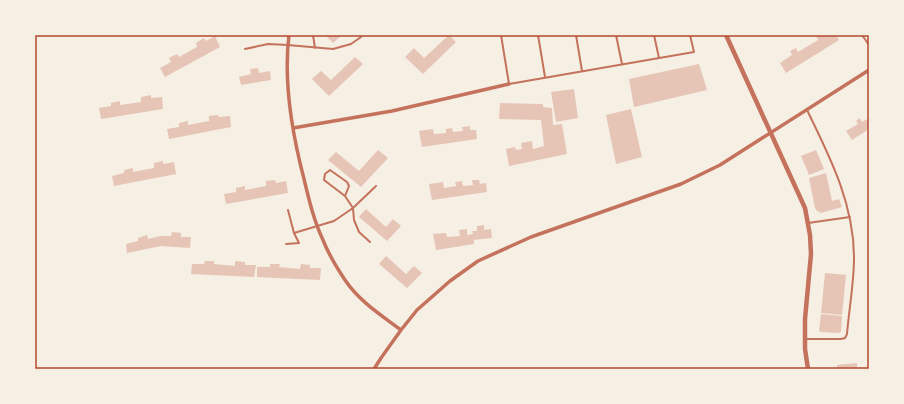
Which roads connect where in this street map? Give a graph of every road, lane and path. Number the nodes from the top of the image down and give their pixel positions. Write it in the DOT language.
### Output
graph roads {
  1 [pos="289,35"];
  2 [pos="314,35"];
  3 [pos="501,35"];
  4 [pos="538,35"];
  5 [pos="576,35"];
  6 [pos="616,35"];
  7 [pos="654,35"];
  8 [pos="690,35"];
  9 [pos="726,35"];
  10 [pos="862,35"];
  11 [pos="361,37"];
  12 [pos="288,45"];
  13 [pos="869,46"];
  14 [pos="315,48"];
  15 [pos="246,49"];
  16 [pos="659,58"];
  17 [pos="622,64"];
  18 [pos="869,70"];
  19 [pos="582,71"];
  20 [pos="545,78"];
  21 [pos="509,84"];
  22 [pos="807,110"];
  23 [pos="293,128"];
  24 [pos="770,133"];
  25 [pos="376,186"];
  26 [pos="345,196"];
  27 [pos="353,208"];
  28 [pos="288,210"];
  29 [pos="850,217"];
  30 [pos="808,224"];
  31 [pos="318,226"];
  32 [pos="294,233"];
  33 [pos="370,242"];
  34 [pos="286,244"];
  35 [pos="401,330"];
  36 [pos="805,338"];
  37 [pos="374,369"];
  38 [pos="808,369"];
  1 -- 12 [label="street"];
  2 -- 14 [label="lane"];
  3 -- 21 [label="lane"];
  4 -- 20 [label="lane"];
  5 -- 19 [label="lane"];
  6 -- 17 [label="lane"];
  7 -- 16 [label="lane"];
  8 -- 16 [label="lane"];
  9 -- 24 [label="street"];
  10 -- 13 [label="lane"];
  11 -- 14 [label="lane"];
  12 -- 14 [label="lane"];
  12 -- 15 [label="lane"];
  12 -- 23 [label="street"];
  16 -- 17 [label="lane"];
  17 -- 19 [label="lane"];
  18 -- 22 [label="street"];
  19 -- 20 [label="lane"];
  20 -- 21 [label="lane"];
  21 -- 23 [label="street"];
  22 -- 24 [label="street"];
  22 -- 29 [label="lane"];
  23 -- 31 [label="street"];
  24 -- 30 [label="street"];
  24 -- 35 [label="street"];
  25 -- 27 [label="lane"];
  26 -- 26 [label="lane"];
  26 -- 27 [label="lane"];
  27 -- 31 [label="lane"];
  27 -- 33 [label="lane"];
  28 -- 32 [label="lane"];
  29 -- 30 [label="lane"];
  29 -- 36 [label="lane"];
  30 -- 36 [label="street"];
  31 -- 32 [label="lane"];
  31 -- 35 [label="street"];
  32 -- 34 [label="lane"];
  35 -- 37 [label="street"];
  36 -- 38 [label="street"];
}
